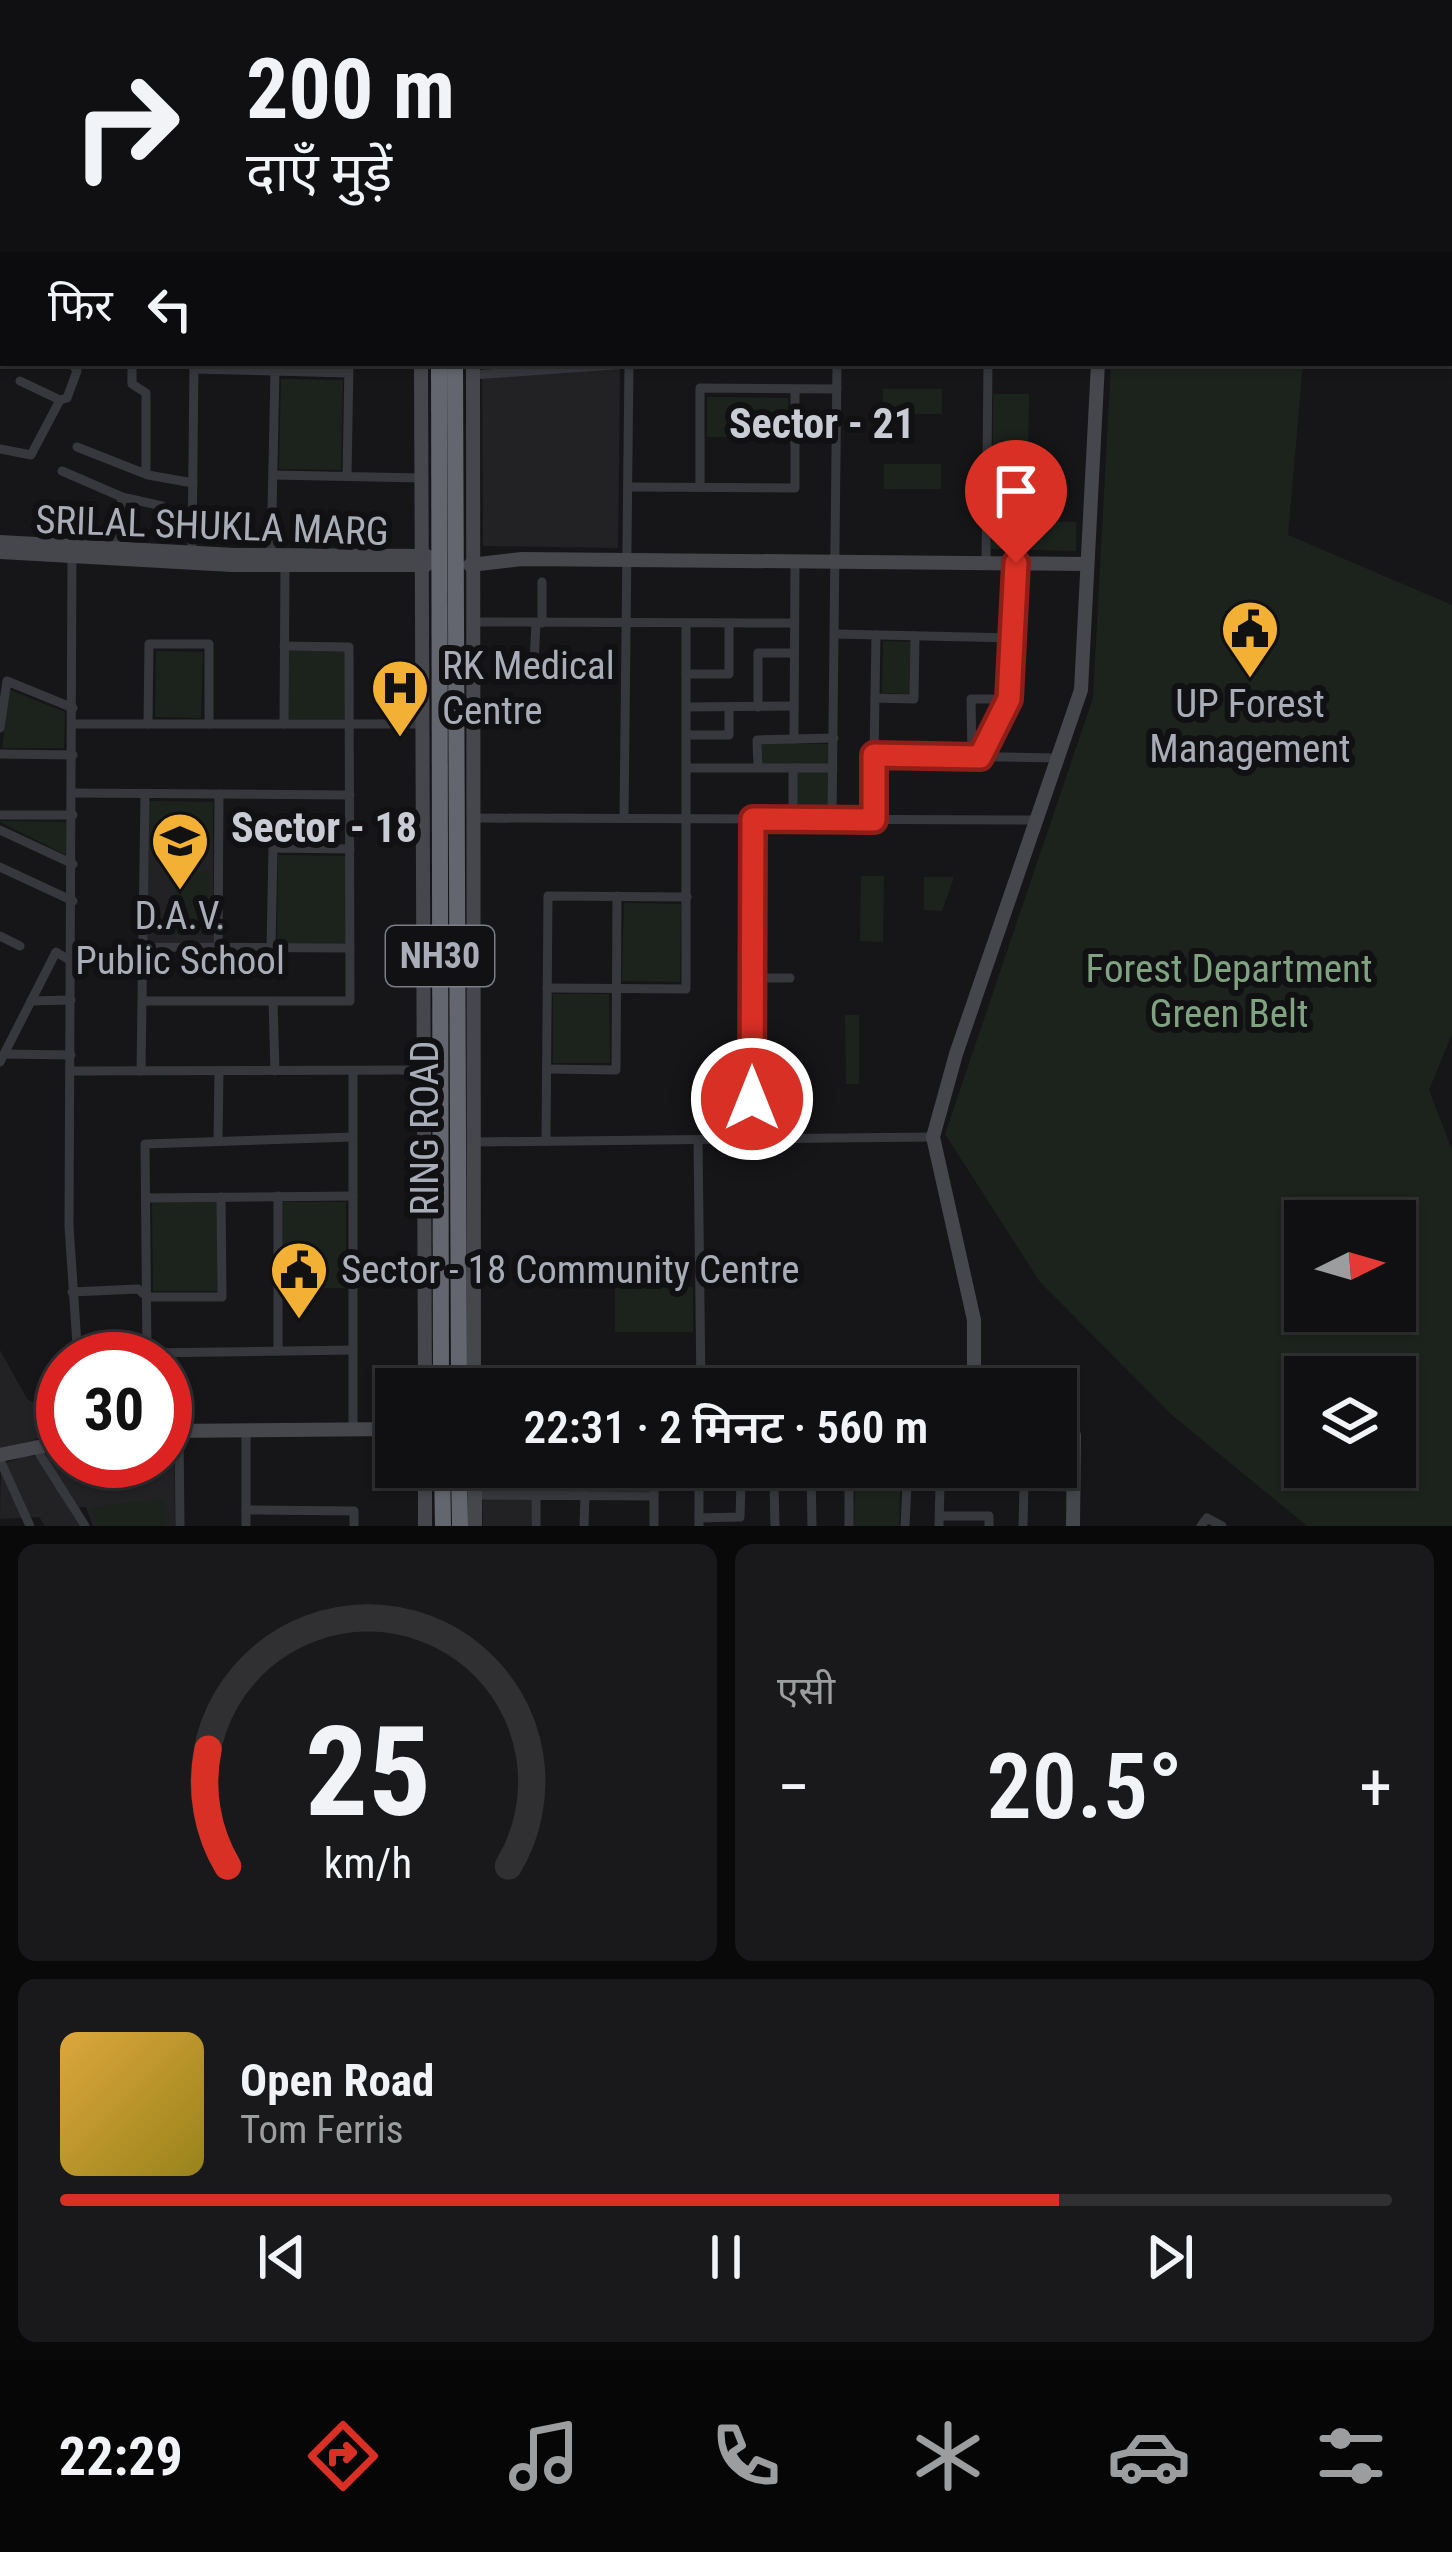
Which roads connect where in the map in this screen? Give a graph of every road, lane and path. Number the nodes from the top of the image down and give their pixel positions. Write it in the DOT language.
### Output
graph roads {
  1 [pos="74,366"];
  2 [pos="132,366"];
  3 [pos="194,366"];
  4 [pos="422,366"];
  5 [pos="439,366"];
  6 [pos="455,366"];
  7 [pos="567,366"];
  8 [pos="629,366"];
  9 [pos="837,366"];
  10 [pos="988,366"];
  11 [pos="1098,366"];
  12 [pos="348,368"];
  13 [pos="473,369"];
  14 [pos="275,371"];
  15 [pos="20,380"];
  16 [pos="795,389"];
  17 [pos="837,389"];
  18 [pos="60,400"];
  19 [pos="77,447"];
  20 [pos="0,449"];
  21 [pos="62,470"];
  22 [pos="146,475"];
  23 [pos="273,475"];
  24 [pos="347,476"];
  25 [pos="421,478"];
  26 [pos="193,483"];
  27 [pos="628,487"];
  28 [pos="700,488"];
  29 [pos="122,496"];
  30 [pos="162,506"];
  31 [pos="0,542"];
  32 [pos="73,551"];
  33 [pos="0,552"];
  34 [pos="117,553"];
  35 [pos="192,558"];
  36 [pos="278,560"];
  37 [pos="451,560"];
  38 [pos="627,560"];
  39 [pos="794,562"];
  40 [pos="836,562"];
  41 [pos="986,563"];
  42 [pos="1016,563"];
  43 [pos="1087,564"];
  44 [pos="542,582"];
  45 [pos="472,622"];
  46 [pos="794,622"];
  47 [pos="539,623"];
  48 [pos="626,623"];
  49 [pos="686,623"];
  50 [pos="729,623"];
  51 [pos="835,634"];
  52 [pos="877,635"];
  53 [pos="915,636"];
  54 [pos="1014,638"];
  55 [pos="284,646"];
  56 [pos="794,653"];
  57 [pos="534,663"];
  58 [pos="686,674"];
  59 [pos="875,698"];
  60 [pos="1009,699"];
  61 [pos="758,706"];
  62 [pos="794,706"];
  63 [pos="687,707"];
  64 [pos="729,707"];
  65 [pos="73,708"];
  66 [pos="73,724"];
  67 [pos="148,724"];
  68 [pos="209,724"];
  69 [pos="284,724"];
  70 [pos="350,724"];
  71 [pos="423,724"];
  72 [pos="0,728"];
  73 [pos="687,735"];
  74 [pos="834,738"];
  75 [pos="794,739"];
  76 [pos="0,754"];
  77 [pos="73,754"];
  78 [pos="874,755"];
  79 [pos="976,757"];
  80 [pos="1057,758"];
  81 [pos="687,768"];
  82 [pos="758,768"];
  83 [pos="794,768"];
  84 [pos="833,768"];
  85 [pos="73,793"];
  86 [pos="145,794"];
  87 [pos="219,794"];
  88 [pos="350,795"];
  89 [pos="0,815"];
  90 [pos="73,815"];
  91 [pos="473,818"];
  92 [pos="624,818"];
  93 [pos="688,819"];
  94 [pos="753,819"];
  95 [pos="794,819"];
  96 [pos="832,819"];
  97 [pos="874,820"];
  98 [pos="1036,820"];
  99 [pos="0,830"];
  100 [pos="350,849"];
  101 [pos="74,864"];
  102 [pos="0,867"];
  103 [pos="617,896"];
  104 [pos="687,897"];
  105 [pos="74,901"];
  106 [pos="0,936"];
  107 [pos="20,946"];
  108 [pos="143,946"];
  109 [pos="218,947"];
  110 [pos="271,948"];
  111 [pos="350,948"];
  112 [pos="71,961"];
  113 [pos="753,978"];
  114 [pos="790,978"];
  115 [pos="547,988"];
  116 [pos="616,988"];
  117 [pos="71,1000"];
  118 [pos="31,1001"];
  119 [pos="142,1001"];
  120 [pos="272,1001"];
  121 [pos="70,1055"];
  122 [pos="2,1058"];
  123 [pos="352,1070"];
  124 [pos="424,1070"];
  125 [pos="547,1070"];
  126 [pos="70,1071"];
  127 [pos="142,1071"];
  128 [pos="219,1071"];
  129 [pos="275,1071"];
  130 [pos="352,1137"];
  131 [pos="933,1137"];
  132 [pos="752,1139"];
  133 [pos="698,1140"];
  134 [pos="218,1142"];
  135 [pos="474,1142"];
  136 [pos="546,1142"];
  137 [pos="278,1196"];
  138 [pos="353,1196"];
  139 [pos="221,1197"];
  140 [pos="146,1198"];
  141 [pos="72,1292"];
  142 [pos="147,1297"];
  143 [pos="76,1332"];
  144 [pos="353,1350"];
  145 [pos="278,1351"];
  146 [pos="450,1357"];
  147 [pos="424,1368"];
  148 [pos="447,1368"];
  149 [pos="453,1368"];
  150 [pos="474,1368"];
  151 [pos="701,1368"];
  152 [pos="974,1368"];
  153 [pos="246,1428"];
  154 [pos="353,1428"];
  155 [pos="192,1429"];
  156 [pos="375,1429"];
  157 [pos="34,1445"];
  158 [pos="0,1458"];
  159 [pos="177,1488"];
  160 [pos="425,1488"];
  161 [pos="442,1488"];
  162 [pos="460,1488"];
  163 [pos="475,1488"];
  164 [pos="654,1488"];
  165 [pos="699,1488"];
  166 [pos="741,1488"];
  167 [pos="775,1488"];
  168 [pos="811,1488"];
  169 [pos="849,1488"];
  170 [pos="907,1488"];
  171 [pos="940,1488"];
  172 [pos="1024,1488"];
  173 [pos="1073,1488"];
  174 [pos="475,1495"];
  175 [pos="536,1495"];
  176 [pos="585,1496"];
  177 [pos="654,1496"];
  178 [pos="246,1510"];
  179 [pos="314,1510"];
  180 [pos="939,1521"];
  181 [pos="699,1522"];
  182 [pos="30,1526"];
  183 [pos="85,1526"];
  184 [pos="180,1526"];
  185 [pos="246,1526"];
  186 [pos="314,1526"];
  187 [pos="354,1526"];
  188 [pos="425,1526"];
  189 [pos="443,1526"];
  190 [pos="460,1526"];
  191 [pos="475,1526"];
  192 [pos="536,1526"];
  193 [pos="584,1526"];
  194 [pos="654,1526"];
  195 [pos="775,1526"];
  196 [pos="812,1526"];
  197 [pos="849,1526"];
  198 [pos="905,1526"];
  199 [pos="989,1526"];
  200 [pos="1022,1526"];
  201 [pos="1072,1526"];
  202 [pos="1201,1526"];
  203 [pos="1222,1526"];
  1 -- 18 [label="street"];
  2 -- 22 [label="street"];
  3 -- 14 [label="street"];
  3 -- 26 [label="street"];
  4 -- 25 [label="street"];
  5 -- 37 [label="highway, RING ROAD / NH30"];
  6 -- 37 [label="highway, RING ROAD / NH30"];
  7 -- 13 [label="street"];
  8 -- 27 [label="street"];
  9 -- 17 [label="street"];
  10 -- 41 [label="street"];
  11 -- 43 [label="street"];
  12 -- 14 [label="street"];
  12 -- 24 [label="street"];
  13 -- 37 [label="street"];
  14 -- 23 [label="street"];
  15 -- 18 [label="street"];
  16 -- 17 [label="street"];
  16 -- 28 [label="street"];
  16 -- 28 [label="street"];
  17 -- 40 [label="street"];
  18 -- 20 [label="street"];
  19 -- 22 [label="street"];
  21 -- 29 [label="street"];
  22 -- 26 [label="street"];
  23 -- 24 [label="street"];
  23 -- 36 [label="street"];
  24 -- 25 [label="street"];
  25 -- 37 [label="street"];
  26 -- 35 [label="street"];
  27 -- 28 [label="street"];
  27 -- 38 [label="street"];
  29 -- 30 [label="street"];
  29 -- 34 [label="street"];
  31 -- 32 [label="street, SRILAL SHUKLA MARG"];
  32 -- 33 [label="street, SRILAL SHUKLA MARG"];
  32 -- 34 [label="street, SRILAL SHUKLA MARG"];
  32 -- 65 [label="street"];
  34 -- 35 [label="street, SRILAL SHUKLA MARG"];
  35 -- 36 [label="street, SRILAL SHUKLA MARG"];
  36 -- 37 [label="street, SRILAL SHUKLA MARG"];
  36 -- 55 [label="street"];
  37 -- 38 [label="street, SRILAL SHUKLA MARG"];
  37 -- 45 [label="street"];
  37 -- 71 [label="street"];
  37 -- 146 [label="highway, RING ROAD / NH30"];
  38 -- 39 [label="street, SRILAL SHUKLA MARG"];
  38 -- 48 [label="street"];
  39 -- 40 [label="street, SRILAL SHUKLA MARG"];
  39 -- 46 [label="street"];
  40 -- 41 [label="street, SRILAL SHUKLA MARG"];
  40 -- 51 [label="street"];
  41 -- 42 [label="street, SRILAL SHUKLA MARG"];
  42 -- 43 [label="street, SRILAL SHUKLA MARG"];
  42 -- 54 [label="street"];
  43 -- 80 [label="street"];
  44 -- 47 [label="street"];
  45 -- 47 [label="street"];
  45 -- 91 [label="street"];
  46 -- 50 [label="street"];
  46 -- 56 [label="street"];
  47 -- 48 [label="street"];
  47 -- 57 [label="street"];
  48 -- 49 [label="street"];
  48 -- 92 [label="street"];
  49 -- 50 [label="street"];
  49 -- 58 [label="street"];
  50 -- 58 [label="street"];
  51 -- 52 [label="street"];
  51 -- 74 [label="street"];
  52 -- 53 [label="street"];
  52 -- 59 [label="street"];
  53 -- 54 [label="street"];
  53 -- 59 [label="street"];
  54 -- 60 [label="street"];
  55 -- 69 [label="street"];
  55 -- 70 [label="street"];
  56 -- 61 [label="street"];
  56 -- 62 [label="street"];
  58 -- 63 [label="street"];
  59 -- 78 [label="street"];
  60 -- 79 [label="street"];
  60 -- 79 [label="street"];
  61 -- 62 [label="street"];
  61 -- 64 [label="street"];
  62 -- 75 [label="street"];
  63 -- 64 [label="street"];
  63 -- 73 [label="street"];
  64 -- 73 [label="street"];
  65 -- 66 [label="street"];
  65 -- 72 [label="street"];
  66 -- 67 [label="street"];
  66 -- 77 [label="street"];
  67 -- 68 [label="street"];
  67 -- 68 [label="street"];
  68 -- 69 [label="street"];
  69 -- 70 [label="street"];
  70 -- 71 [label="street"];
  70 -- 88 [label="street"];
  71 -- 124 [label="street"];
  73 -- 81 [label="street"];
  74 -- 75 [label="street"];
  74 -- 84 [label="street"];
  75 -- 82 [label="street"];
  76 -- 77 [label="street"];
  77 -- 85 [label="street"];
  78 -- 79 [label="street"];
  78 -- 97 [label="street"];
  79 -- 80 [label="street"];
  80 -- 98 [label="street"];
  81 -- 82 [label="street"];
  81 -- 93 [label="street"];
  82 -- 83 [label="street"];
  83 -- 84 [label="street"];
  83 -- 95 [label="street"];
  84 -- 96 [label="street"];
  85 -- 86 [label="street"];
  85 -- 90 [label="street"];
  86 -- 87 [label="street"];
  86 -- 108 [label="street"];
  87 -- 88 [label="street"];
  87 -- 109 [label="street"];
  88 -- 100 [label="street"];
  89 -- 90 [label="street"];
  90 -- 101 [label="street"];
  91 -- 92 [label="street"];
  91 -- 135 [label="street"];
  92 -- 93 [label="street"];
  93 -- 94 [label="street"];
  93 -- 104 [label="street"];
  94 -- 95 [label="street"];
  94 -- 113 [label="street"];
  95 -- 96 [label="street"];
  96 -- 97 [label="street"];
  97 -- 98 [label="street"];
  98 -- 131 [label="street"];
  99 -- 101 [label="street"];
  100 -- 110 [label="street"];
  100 -- 111 [label="street"];
  101 -- 105 [label="street"];
  102 -- 105 [label="street"];
  103 -- 104 [label="street"];
  103 -- 115 [label="street"];
  103 -- 116 [label="street"];
  104 -- 116 [label="street"];
  105 -- 112 [label="street"];
  106 -- 107 [label="street"];
  108 -- 109 [label="street"];
  108 -- 119 [label="street"];
  109 -- 110 [label="street"];
  110 -- 111 [label="street"];
  111 -- 120 [label="street"];
  112 -- 117 [label="street"];
  112 -- 118 [label="street"];
  113 -- 114 [label="street"];
  113 -- 132 [label="street"];
  115 -- 116 [label="street"];
  115 -- 125 [label="street"];
  116 -- 125 [label="street"];
  117 -- 118 [label="street"];
  117 -- 121 [label="street"];
  118 -- 122 [label="street"];
  119 -- 120 [label="street"];
  119 -- 127 [label="street"];
  120 -- 129 [label="street"];
  121 -- 122 [label="street"];
  121 -- 126 [label="street"];
  123 -- 124 [label="street"];
  123 -- 129 [label="street"];
  123 -- 130 [label="street"];
  124 -- 147 [label="street"];
  125 -- 136 [label="street"];
  126 -- 127 [label="street"];
  126 -- 141 [label="street"];
  127 -- 128 [label="street"];
  128 -- 129 [label="street"];
  128 -- 134 [label="street"];
  130 -- 134 [label="street"];
  130 -- 138 [label="street"];
  131 -- 132 [label="street"];
  131 -- 152 [label="street"];
  132 -- 133 [label="street"];
  133 -- 136 [label="street"];
  133 -- 151 [label="street"];
  134 -- 140 [label="street"];
  135 -- 136 [label="street"];
  135 -- 150 [label="street"];
  137 -- 138 [label="street"];
  137 -- 139 [label="street"];
  137 -- 145 [label="street"];
  138 -- 144 [label="street"];
  139 -- 140 [label="street"];
  139 -- 142 [label="street"];
  140 -- 142 [label="street"];
  141 -- 142 [label="street"];
  141 -- 143 [label="street"];
  142 -- 145 [label="street"];
  144 -- 145 [label="street"];
  144 -- 154 [label="street"];
  146 -- 148 [label="highway, RING ROAD / NH30"];
  146 -- 149 [label="highway, RING ROAD / NH30"];
  153 -- 154 [label="street"];
  153 -- 155 [label="street"];
  153 -- 178 [label="street"];
  154 -- 156 [label="street"];
  157 -- 158 [label="street"];
  157 -- 183 [label="street"];
  158 -- 182 [label="street"];
  159 -- 184 [label="street"];
  160 -- 188 [label="street"];
  161 -- 189 [label="highway"];
  162 -- 190 [label="highway"];
  163 -- 174 [label="street"];
  164 -- 177 [label="street"];
  165 -- 181 [label="street"];
  166 -- 181 [label="street"];
  167 -- 195 [label="street"];
  168 -- 196 [label="street"];
  169 -- 197 [label="street"];
  170 -- 198 [label="street"];
  171 -- 180 [label="street"];
  172 -- 200 [label="street"];
  173 -- 201 [label="street"];
  174 -- 175 [label="street"];
  174 -- 191 [label="street"];
  175 -- 176 [label="street"];
  175 -- 192 [label="street"];
  176 -- 177 [label="street"];
  176 -- 193 [label="street"];
  177 -- 194 [label="street"];
  178 -- 179 [label="street"];
  178 -- 185 [label="street"];
  179 -- 186 [label="street"];
  179 -- 187 [label="street"];
  180 -- 199 [label="street"];
  202 -- 203 [label="street"];
}
